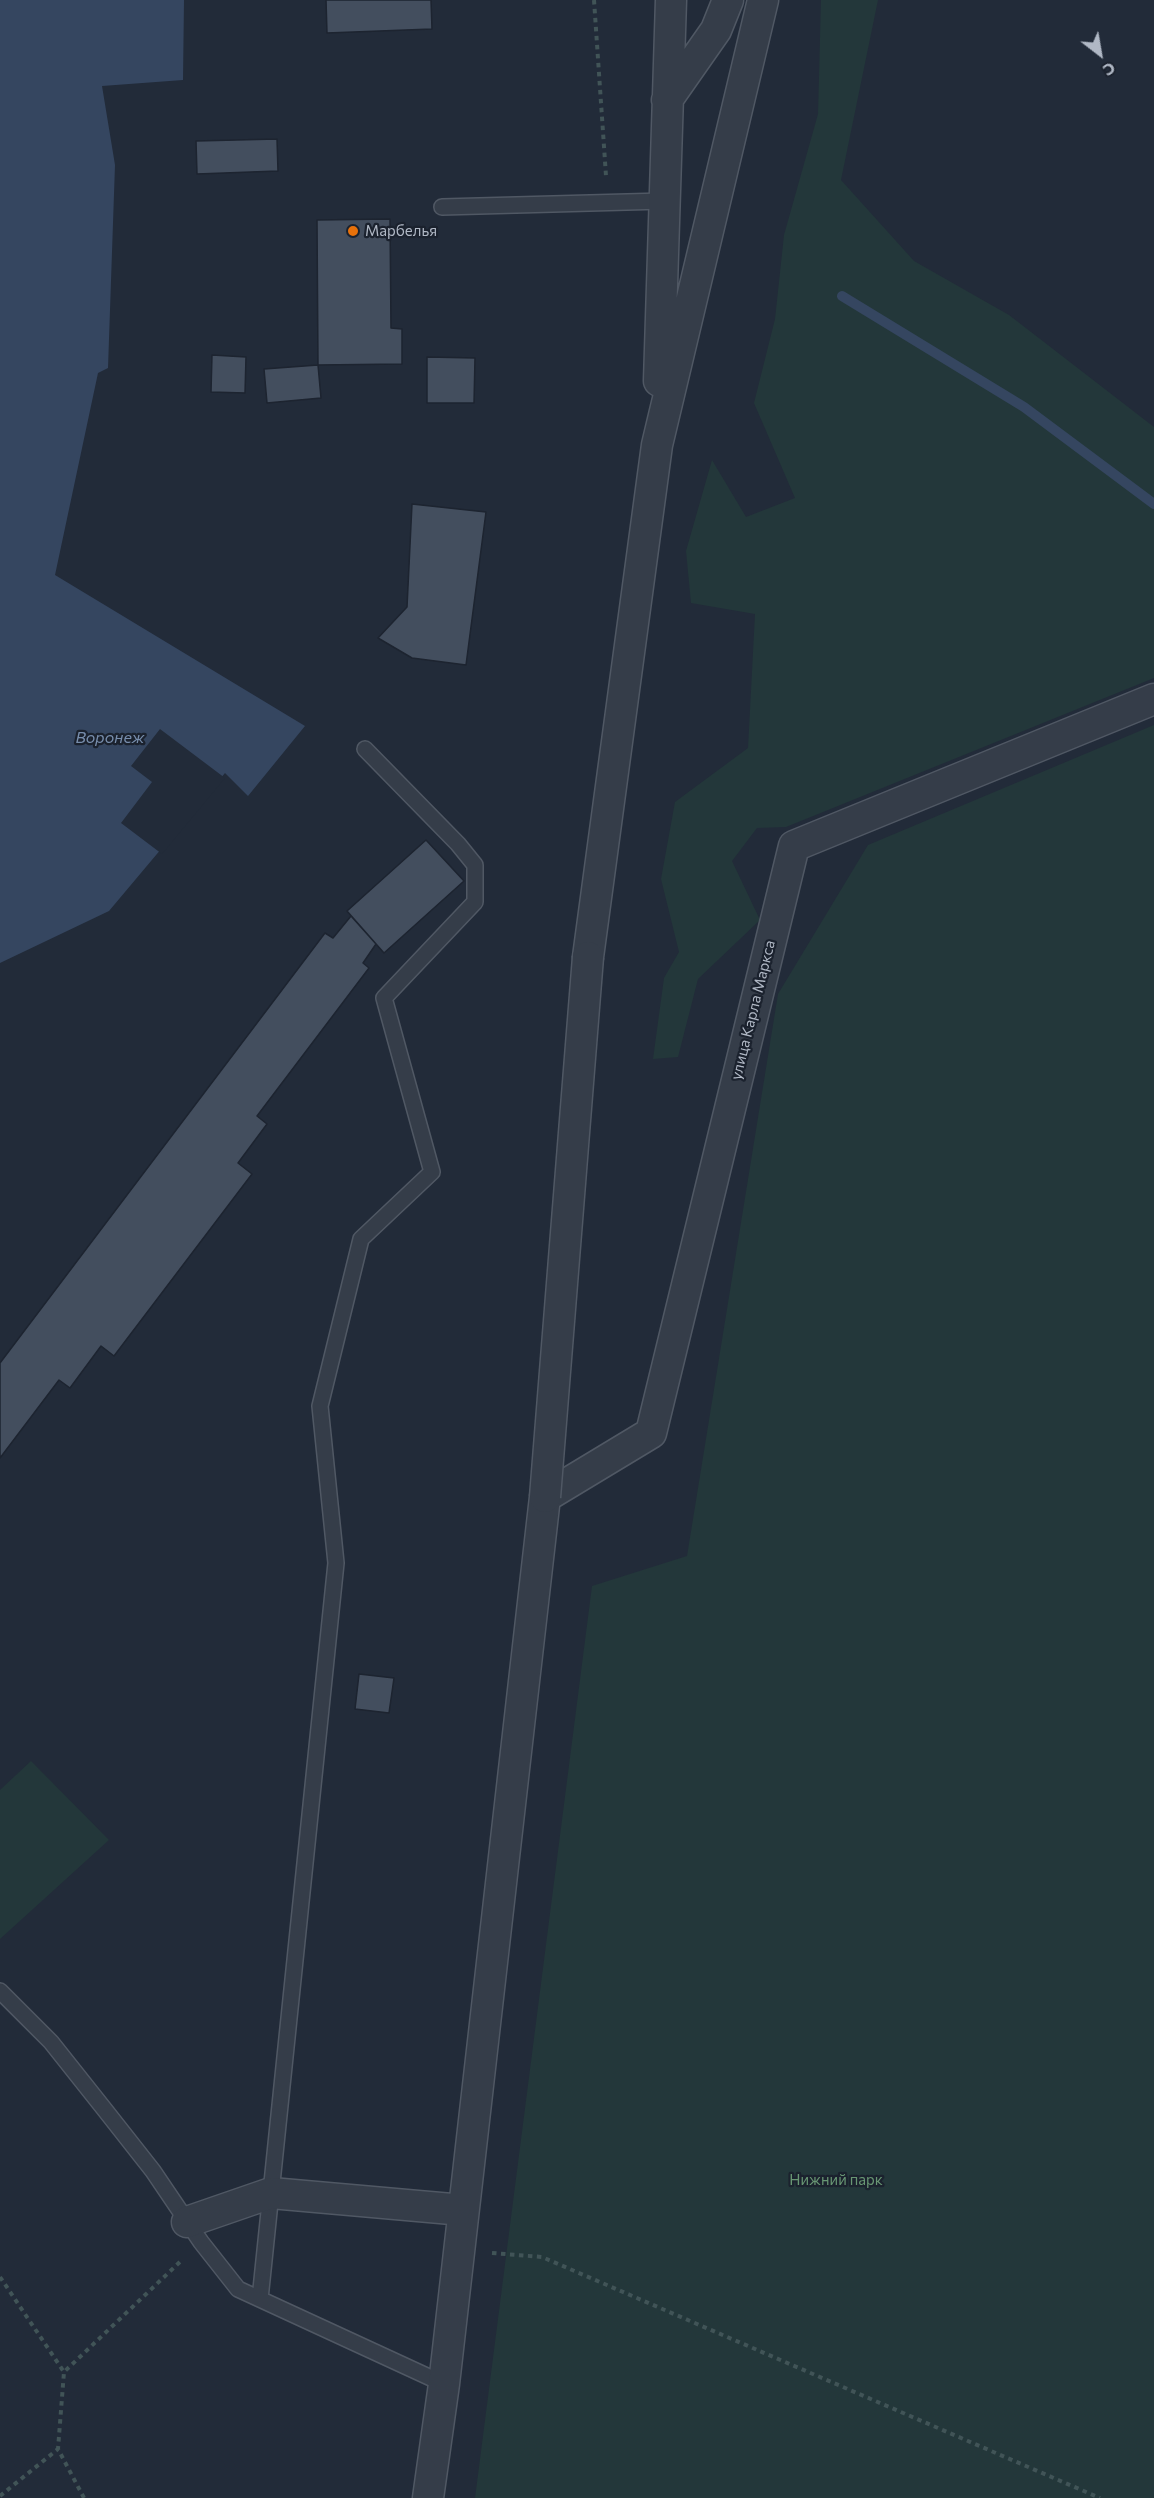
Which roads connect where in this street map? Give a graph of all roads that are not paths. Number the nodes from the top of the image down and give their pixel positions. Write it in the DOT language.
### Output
graph roads {
  1 [pos="670,0"];
  2 [pos="728,0"];
  3 [pos="763,0"];
  4 [pos="667,100"];
  5 [pos="664,201"];
  6 [pos="442,207"];
  7 [pos="657,445"];
  8 [pos="1154,699"];
  9 [pos="365,749"];
  10 [pos="545,1497"];
  11 [pos="0,1991"];
  12 [pos="271,2193"];
  13 [pos="463,2210"];
  14 [pos="194,2232"];
  15 [pos="260,2299"];
  16 [pos="444,2384"];
  17 [pos="428,2498"];
  1 -- 4 [label="street"];
  2 -- 4 [label="street"];
  3 -- 7 [label="street"];
  4 -- 5 [label="street"];
  5 -- 6 [label="lane"];
  5 -- 7 [label="street"];
  7 -- 10 [label="street, bridge"];
  8 -- 10 [label="street, улица Карла Маркса"];
  9 -- 12 [label="lane"];
  10 -- 13 [label="street"];
  11 -- 14 [label="lane"];
  12 -- 13 [label="street"];
  12 -- 14 [label="street"];
  12 -- 15 [label="lane"];
  13 -- 16 [label="street"];
  14 -- 15 [label="lane"];
  15 -- 16 [label="lane"];
  16 -- 17 [label="street"];
}
